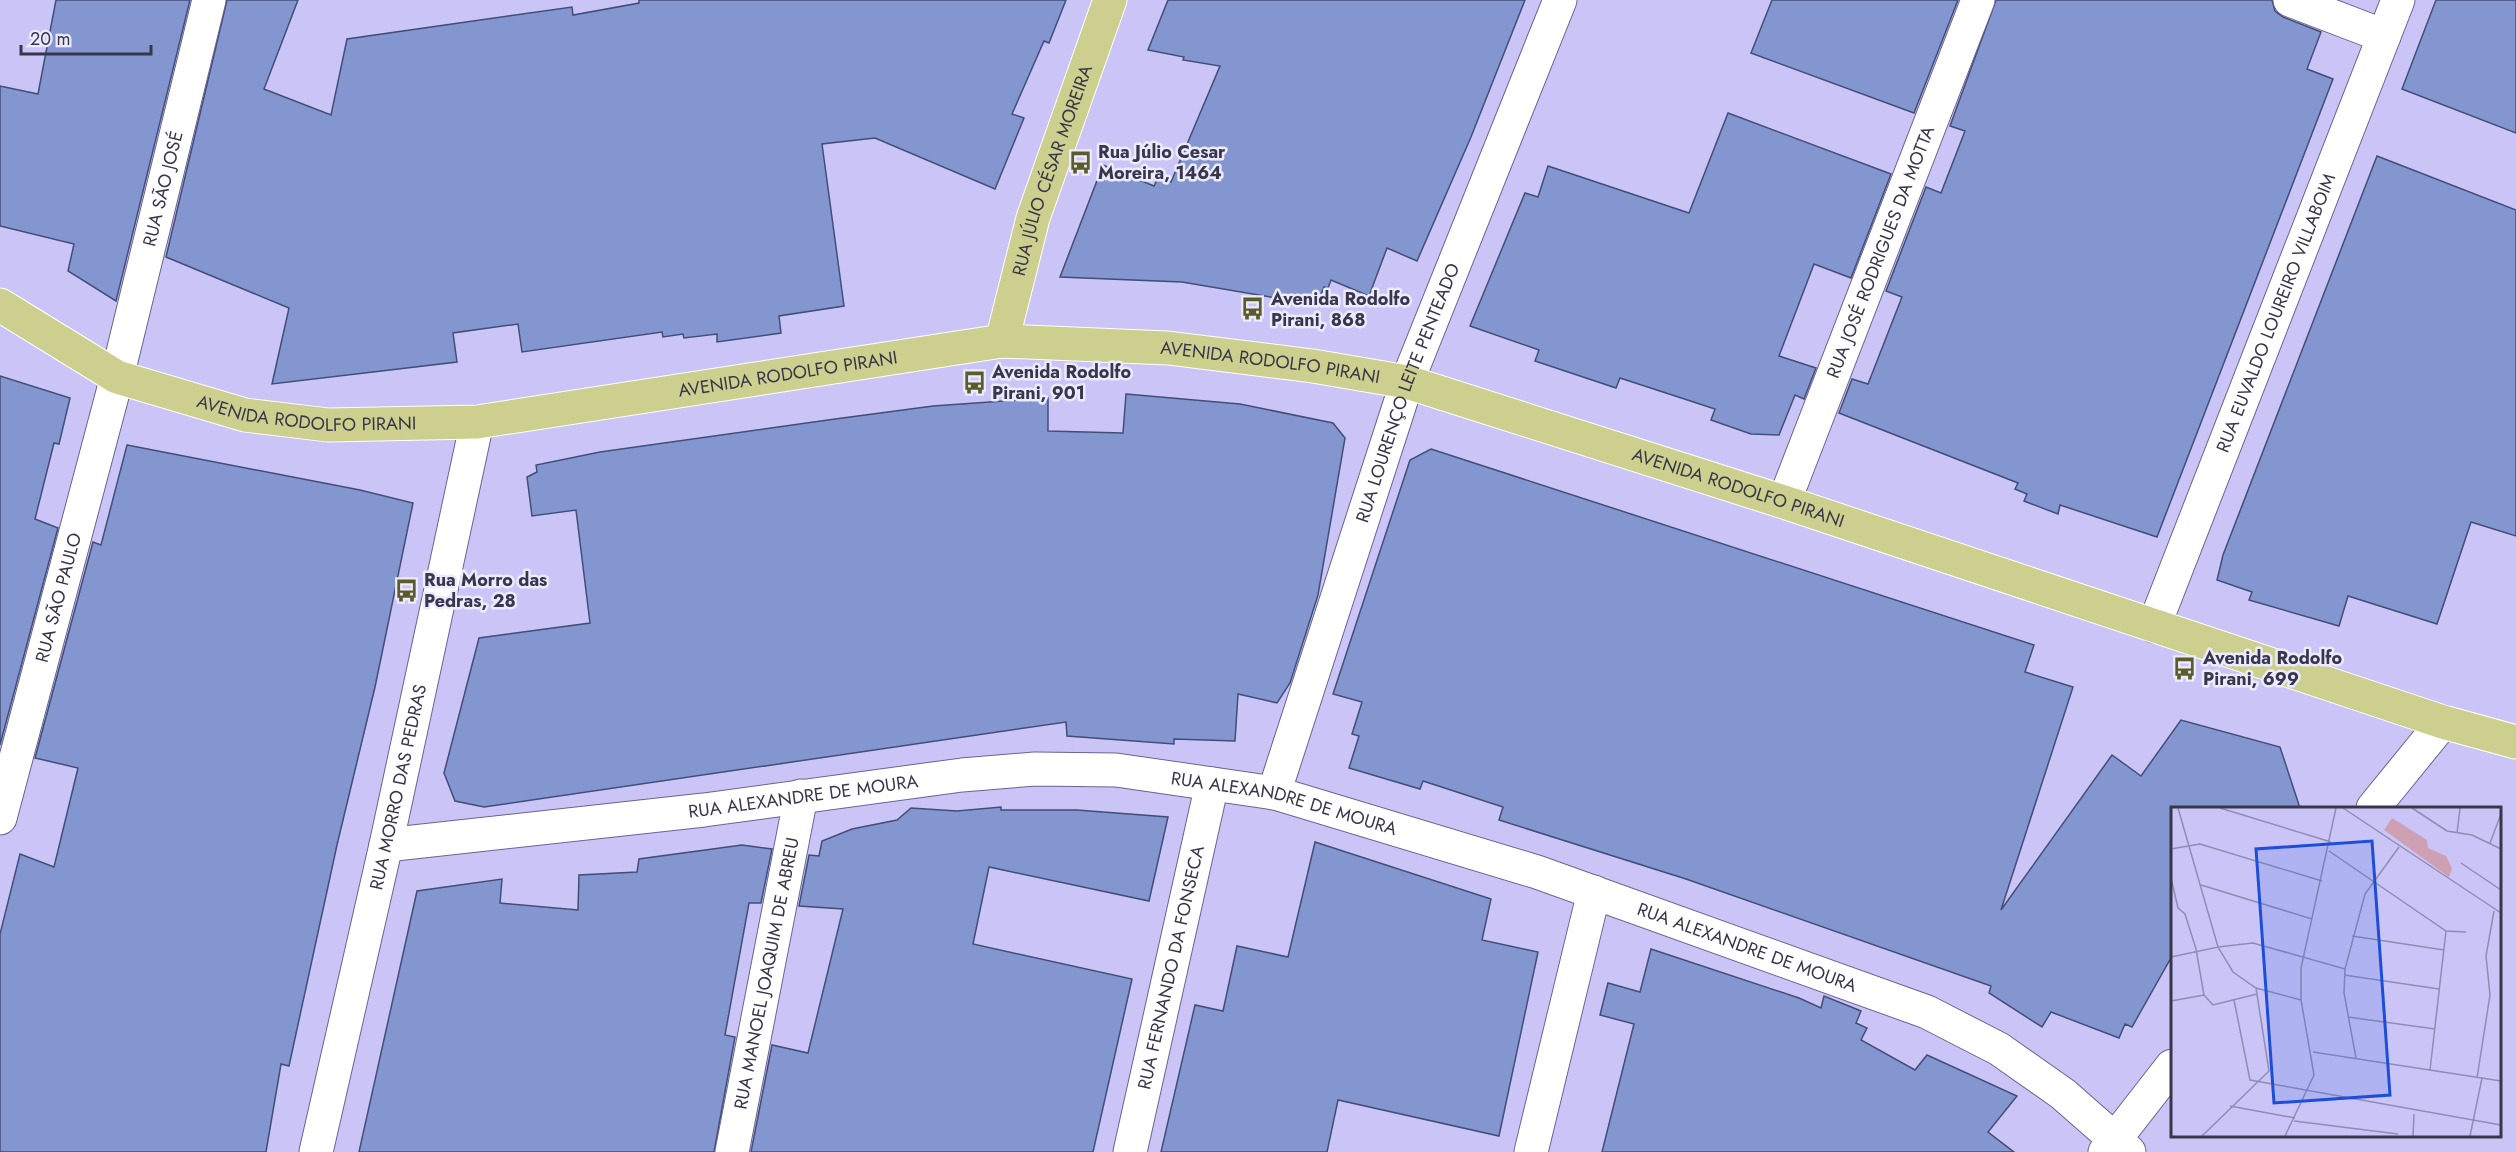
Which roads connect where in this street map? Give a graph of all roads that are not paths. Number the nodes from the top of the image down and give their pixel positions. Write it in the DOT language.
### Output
graph roads {
  1 [pos="208,0"];
  2 [pos="1110,0"];
  3 [pos="1560,0"];
  4 [pos="1978,0"];
  5 [pos="2289,0"];
  6 [pos="2398,0"];
  7 [pos="2384,36"];
  8 [pos="0,305"];
  9 [pos="1002,341"];
  10 [pos="117,377"];
  11 [pos="1407,382"];
  12 [pos="477,422"];
  13 [pos="1785,502"];
  14 [pos="2154,626"];
  15 [pos="2443,722"];
  16 [pos="2516,742"];
  17 [pos="1212,784"];
  18 [pos="1274,793"];
  19 [pos="801,796"];
  20 [pos="2374,807"];
  21 [pos="0,818"];
  22 [pos="386,845"];
  23 [pos="1594,892"];
  24 [pos="2171,1067"];
  25 [pos="2116,1148"];
  26 [pos="316,1152"];
  27 [pos="732,1152"];
  28 [pos="1130,1152"];
  29 [pos="1531,1152"];
  1 -- 10 [label="street, RUA SÃO JOSÉ"];
  2 -- 9 [label="main road, RUA JÚLIO CÉSAR MOREIRA"];
  3 -- 11 [label="street, RUA LOURENÇO LEITE PENTEADO"];
  4 -- 13 [label="street, RUA JOSÉ RODRIGUES DA MOTTA"];
  5 -- 7 [label="street"];
  6 -- 7 [label="street, RUA EUVALDO LOUREIRO VILLABOIM"];
  7 -- 14 [label="street, RUA EUVALDO LOUREIRO VILLABOIM"];
  8 -- 10 [label="main road, AVENIDA RODOLFO PIRANI"];
  9 -- 11 [label="main road, AVENIDA RODOLFO PIRANI"];
  9 -- 12 [label="main road, AVENIDA RODOLFO PIRANI"];
  10 -- 12 [label="main road, AVENIDA RODOLFO PIRANI"];
  10 -- 21 [label="street, RUA SÃO PAULO"];
  11 -- 13 [label="main road, AVENIDA RODOLFO PIRANI"];
  11 -- 18 [label="street, RUA LOURENÇO LEITE PENTEADO"];
  12 -- 22 [label="street, RUA MORRO DAS PEDRAS"];
  13 -- 14 [label="main road, AVENIDA RODOLFO PIRANI"];
  14 -- 15 [label="main road, AVENIDA RODOLFO PIRANI"];
  15 -- 16 [label="main road, AVENIDA RODOLFO PIRANI"];
  15 -- 20 [label="street"];
  17 -- 18 [label="street, RUA ALEXANDRE DE MOURA"];
  17 -- 19 [label="street, RUA ALEXANDRE DE MOURA"];
  17 -- 28 [label="street, RUA FERNANDO DA FONSECA"];
  18 -- 23 [label="street, RUA ALEXANDRE DE MOURA"];
  19 -- 22 [label="street, RUA ALEXANDRE DE MOURA"];
  19 -- 27 [label="street, RUA MANOEL JOAQUIM DE ABREU"];
  22 -- 26 [label="street, RUA MORRO DAS PEDRAS"];
  23 -- 25 [label="street, RUA ALEXANDRE DE MOURA"];
  23 -- 29 [label="street"];
  24 -- 25 [label="street"];
}
